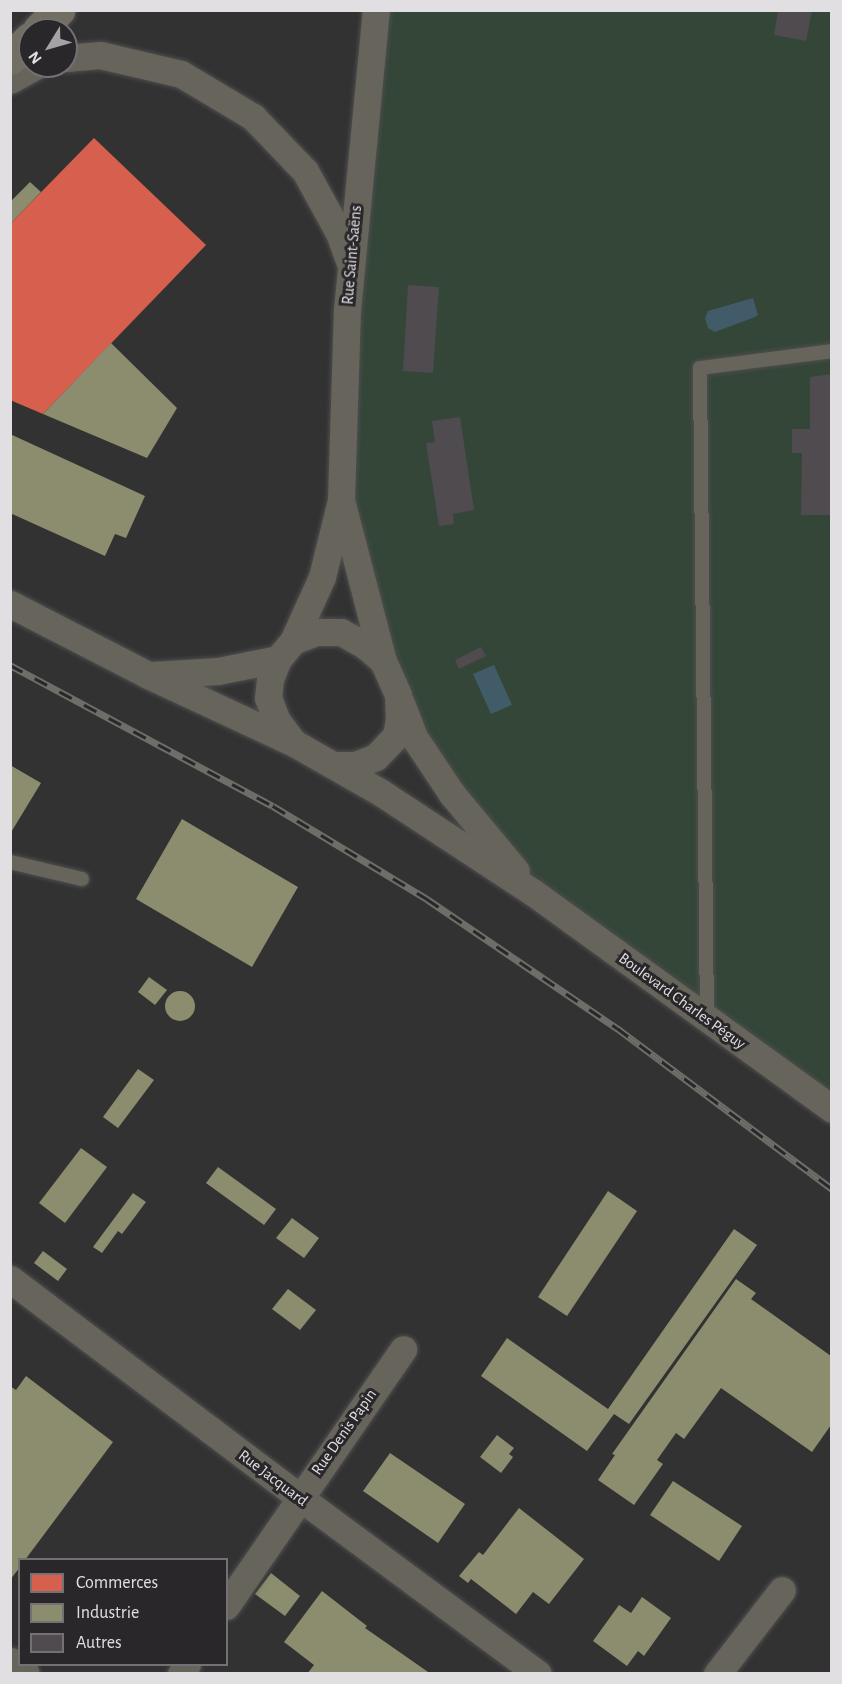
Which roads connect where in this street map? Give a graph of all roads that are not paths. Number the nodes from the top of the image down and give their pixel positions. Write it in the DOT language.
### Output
graph roads {
  1 [pos="376,10"];
  2 [pos="78,57"];
  3 [pos="351,268"];
  4 [pos="831,351"];
  5 [pos="341,500"];
  6 [pos="10,603"];
  7 [pos="286,650"];
  8 [pos="383,661"];
  9 [pos="148,675"];
  10 [pos="398,695"];
  11 [pos="294,743"];
  12 [pos="333,765"];
  13 [pos="10,862"];
  14 [pos="82,879"];
  15 [pos="534,893"];
  16 [pos="706,1019"];
  17 [pos="831,1109"];
  18 [pos="10,1279"];
  19 [pos="402,1349"];
  20 [pos="299,1497"];
  21 [pos="782,1590"];
  22 [pos="228,1602"];
  23 [pos="10,1664"];
  24 [pos="23,1674"];
  25 [pos="538,1674"];
  26 [pos="717,1674"];
  1 -- 3 [label="street, Rue Saint-Saëns"];
  2 -- 3 [label="street"];
  3 -- 5 [label="street, Rue Saint-Saëns"];
  4 -- 16 [label="lane"];
  5 -- 7 [label="street, Rue Saint-Saëns"];
  5 -- 8 [label="street, Rue Saint-Saëns"];
  6 -- 9 [label="street"];
  7 -- 8 [label="street"];
  7 -- 9 [label="street"];
  7 -- 11 [label="street"];
  8 -- 10 [label="street"];
  9 -- 11 [label="street"];
  10 -- 12 [label="street"];
  10 -- 15 [label="street, Boulevard Charles Péguy"];
  11 -- 12 [label="street"];
  12 -- 15 [label="street, Boulevard Charles Péguy"];
  13 -- 14 [label="lane"];
  15 -- 16 [label="street, Boulevard Charles Péguy"];
  16 -- 17 [label="street, Boulevard Charles Péguy"];
  18 -- 20 [label="street, Rue Jacquard"];
  19 -- 20 [label="street, Rue Denis Papin"];
  20 -- 22 [label="street, Rue Denis Papin"];
  20 -- 25 [label="street, Rue Jacquard"];
  21 -- 26 [label="street"];
  23 -- 24 [label="street"];
}
